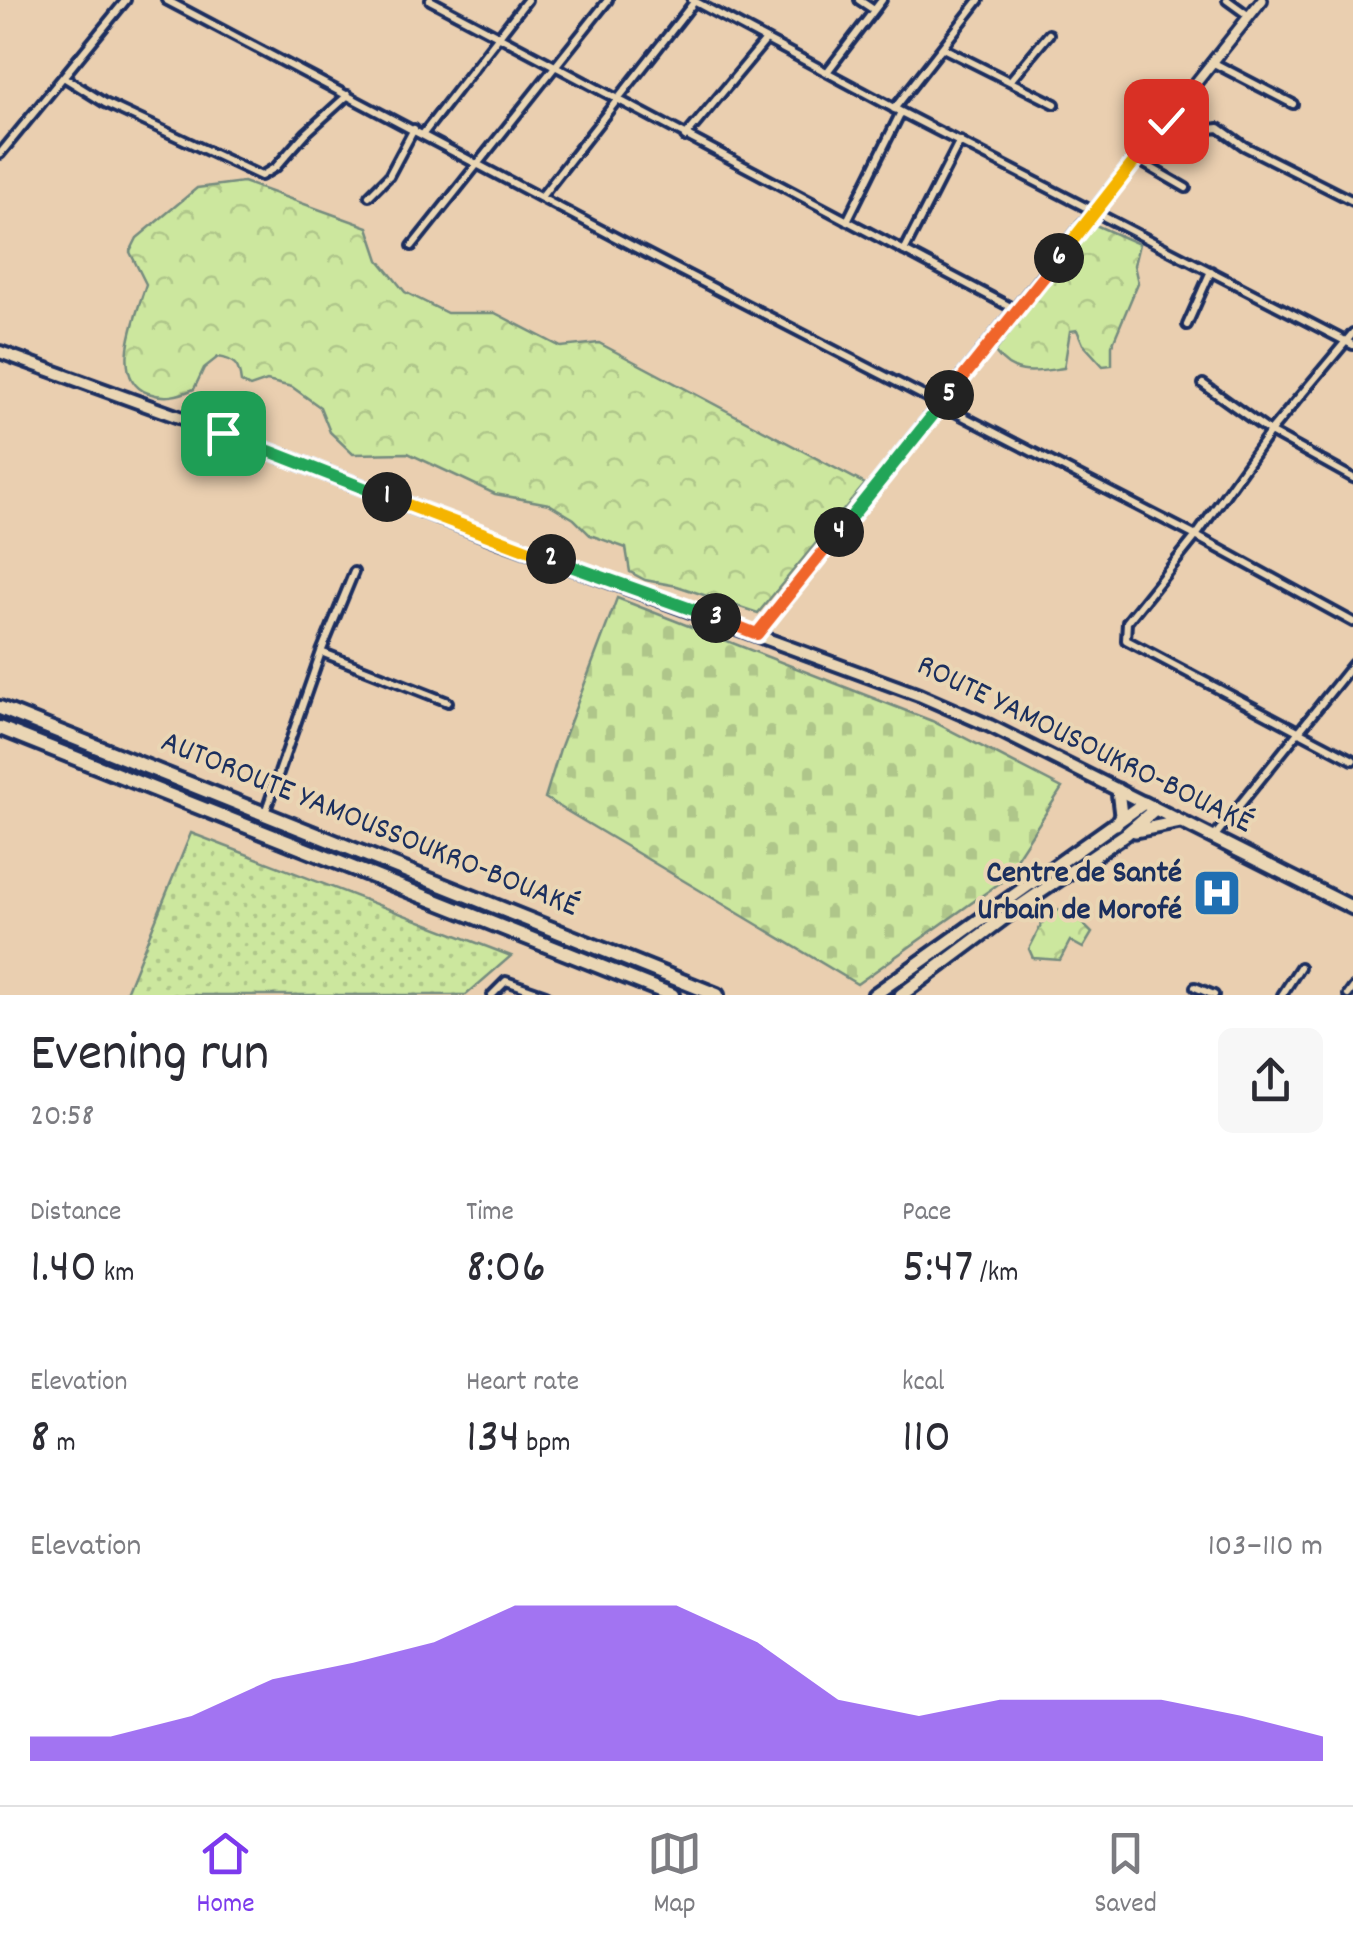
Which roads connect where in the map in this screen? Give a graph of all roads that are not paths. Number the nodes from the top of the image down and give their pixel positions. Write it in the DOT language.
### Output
graph roads {
  1 [pos="126,0"];
  2 [pos="166,0"];
  3 [pos="430,0"];
  4 [pos="527,0"];
  5 [pos="608,0"];
  6 [pos="694,0"];
  7 [pos="860,0"];
  8 [pos="882,0"];
  9 [pos="979,0"];
  10 [pos="1227,0"];
  11 [pos="1262,0"];
  12 [pos="874,10"];
  13 [pos="1249,16"];
  14 [pos="1049,34"];
  15 [pos="496,36"];
  16 [pos="766,40"];
  17 [pos="943,48"];
  18 [pos="1212,62"];
  19 [pos="554,67"];
  20 [pos="827,72"];
  21 [pos="65,78"];
  22 [pos="1010,81"];
  23 [pos="348,95"];
  24 [pos="617,100"];
  25 [pos="1055,104"];
  26 [pos="1293,104"];
  27 [pos="898,110"];
  28 [pos="1166,121"];
  29 [pos="414,128"];
  30 [pos="423,134"];
  31 [pos="686,136"];
  32 [pos="960,141"];
  33 [pos="0,154"];
  34 [pos="1136,158"];
  35 [pos="478,164"];
  36 [pos="1186,188"];
  37 [pos="369,196"];
  38 [pos="541,197"];
  39 [pos="1353,201"];
  40 [pos="1096,210"];
  41 [pos="847,221"];
  42 [pos="412,246"];
  43 [pos="904,251"];
  44 [pos="1211,271"];
  45 [pos="1018,310"];
  46 [pos="1187,325"];
  47 [pos="1353,333"];
  48 [pos="1350,343"];
  49 [pos="0,352"];
  50 [pos="1203,384"];
  51 [pos="940,406"];
  52 [pos="1270,432"];
  53 [pos="1353,478"];
  54 [pos="1196,536"];
  55 [pos="354,572"];
  56 [pos="1353,622"];
  57 [pos="757,634"];
  58 [pos="321,652"];
  59 [pos="1353,664"];
  60 [pos="448,702"];
  61 [pos="0,708"];
  62 [pos="0,728"];
  63 [pos="1299,731"];
  64 [pos="1353,760"];
  65 [pos="1118,790"];
  66 [pos="1150,806"];
  67 [pos="265,814"];
  68 [pos="1180,822"];
  69 [pos="1115,825"];
  70 [pos="1126,834"];
  71 [pos="1213,838"];
  72 [pos="1353,908"];
  73 [pos="1300,968"];
  74 [pos="1194,987"];
  75 [pos="1353,988"];
  76 [pos="492,995"];
  77 [pos="546,995"];
  78 [pos="672,995"];
  79 [pos="717,995"];
  80 [pos="874,995"];
  81 [pos="901,995"];
  82 [pos="1214,995"];
  83 [pos="1282,995"];
  84 [pos="1348,995"];
  1 -- 21 [label="street"];
  2 -- 23 [label="street"];
  3 -- 15 [label="street"];
  4 -- 15 [label="street"];
  5 -- 19 [label="street"];
  6 -- 16 [label="street"];
  6 -- 24 [label="street"];
  7 -- 12 [label="street"];
  8 -- 12 [label="street"];
  9 -- 17 [label="street"];
  10 -- 13 [label="street"];
  11 -- 13 [label="street"];
  12 -- 20 [label="street"];
  13 -- 18 [label="street"];
  14 -- 22 [label="street"];
  15 -- 19 [label="street"];
  15 -- 30 [label="street"];
  16 -- 20 [label="street"];
  16 -- 31 [label="street"];
  17 -- 22 [label="street"];
  17 -- 27 [label="street"];
  18 -- 26 [label="street"];
  18 -- 28 [label="street"];
  19 -- 24 [label="street"];
  19 -- 35 [label="street"];
  20 -- 27 [label="street"];
  21 -- 23 [label="street"];
  21 -- 33 [label="street"];
  22 -- 25 [label="street"];
  23 -- 29 [label="street"];
  24 -- 31 [label="street"];
  24 -- 38 [label="street"];
  27 -- 32 [label="street"];
  27 -- 41 [label="street"];
  28 -- 34 [label="street"];
  28 -- 39 [label="street"];
  29 -- 30 [label="street"];
  29 -- 37 [label="street"];
  30 -- 35 [label="street"];
  31 -- 41 [label="street"];
  32 -- 40 [label="street"];
  32 -- 43 [label="street"];
  34 -- 36 [label="street"];
  34 -- 40 [label="street"];
  35 -- 38 [label="street"];
  35 -- 42 [label="street"];
  38 -- 51 [label="street"];
  40 -- 44 [label="street"];
  40 -- 45 [label="street"];
  41 -- 43 [label="street"];
  43 -- 45 [label="street"];
  44 -- 46 [label="street"];
  44 -- 48 [label="street"];
  45 -- 51 [label="street"];
  47 -- 48 [label="street"];
  48 -- 52 [label="street"];
  49 -- 57 [label="main road, ROUTE YAMOUSOUKRO-BOUAKÉ"];
  50 -- 52 [label="street"];
  51 -- 54 [label="street"];
  51 -- 57 [label="street"];
  52 -- 53 [label="street"];
  52 -- 54 [label="street"];
  54 -- 56 [label="street"];
  54 -- 63 [label="street"];
  55 -- 58 [label="street"];
  57 -- 65 [label="main road, ROUTE YAMOUSOUKRO-BOUAKÉ"];
  58 -- 60 [label="street"];
  58 -- 67 [label="street"];
  59 -- 63 [label="street"];
  61 -- 67 [label="highway, AUTOROUTE YAMOUSSOUKRO-BOUAKÉ"];
  62 -- 78 [label="highway, AUTOROUTE YAMOUSSOUKRO-BOUAKÉ"];
  63 -- 64 [label="street"];
  63 -- 71 [label="street"];
  65 -- 66 [label="main road, ROUTE YAMOUSOUKRO-BOUAKÉ"];
  65 -- 69 [label="highway"];
  66 -- 68 [label="highway, ROUTE YAMOUSOUKRO-BOUAKÉ"];
  66 -- 69 [label="highway"];
  66 -- 70 [label="highway"];
  67 -- 79 [label="highway, AUTOROUTE YAMOUSSOUKRO-BOUAKÉ"];
  68 -- 70 [label="highway"];
  68 -- 71 [label="highway, ROUTE YAMOUSOUKRO-BOUAKÉ"];
  69 -- 80 [label="highway"];
  70 -- 81 [label="highway"];
  71 -- 72 [label="highway, ROUTE YAMOUSOUKRO-BOUAKÉ"];
  73 -- 83 [label="street"];
  74 -- 82 [label="street"];
  75 -- 84 [label="street"];
  76 -- 77 [label="street"];
}
